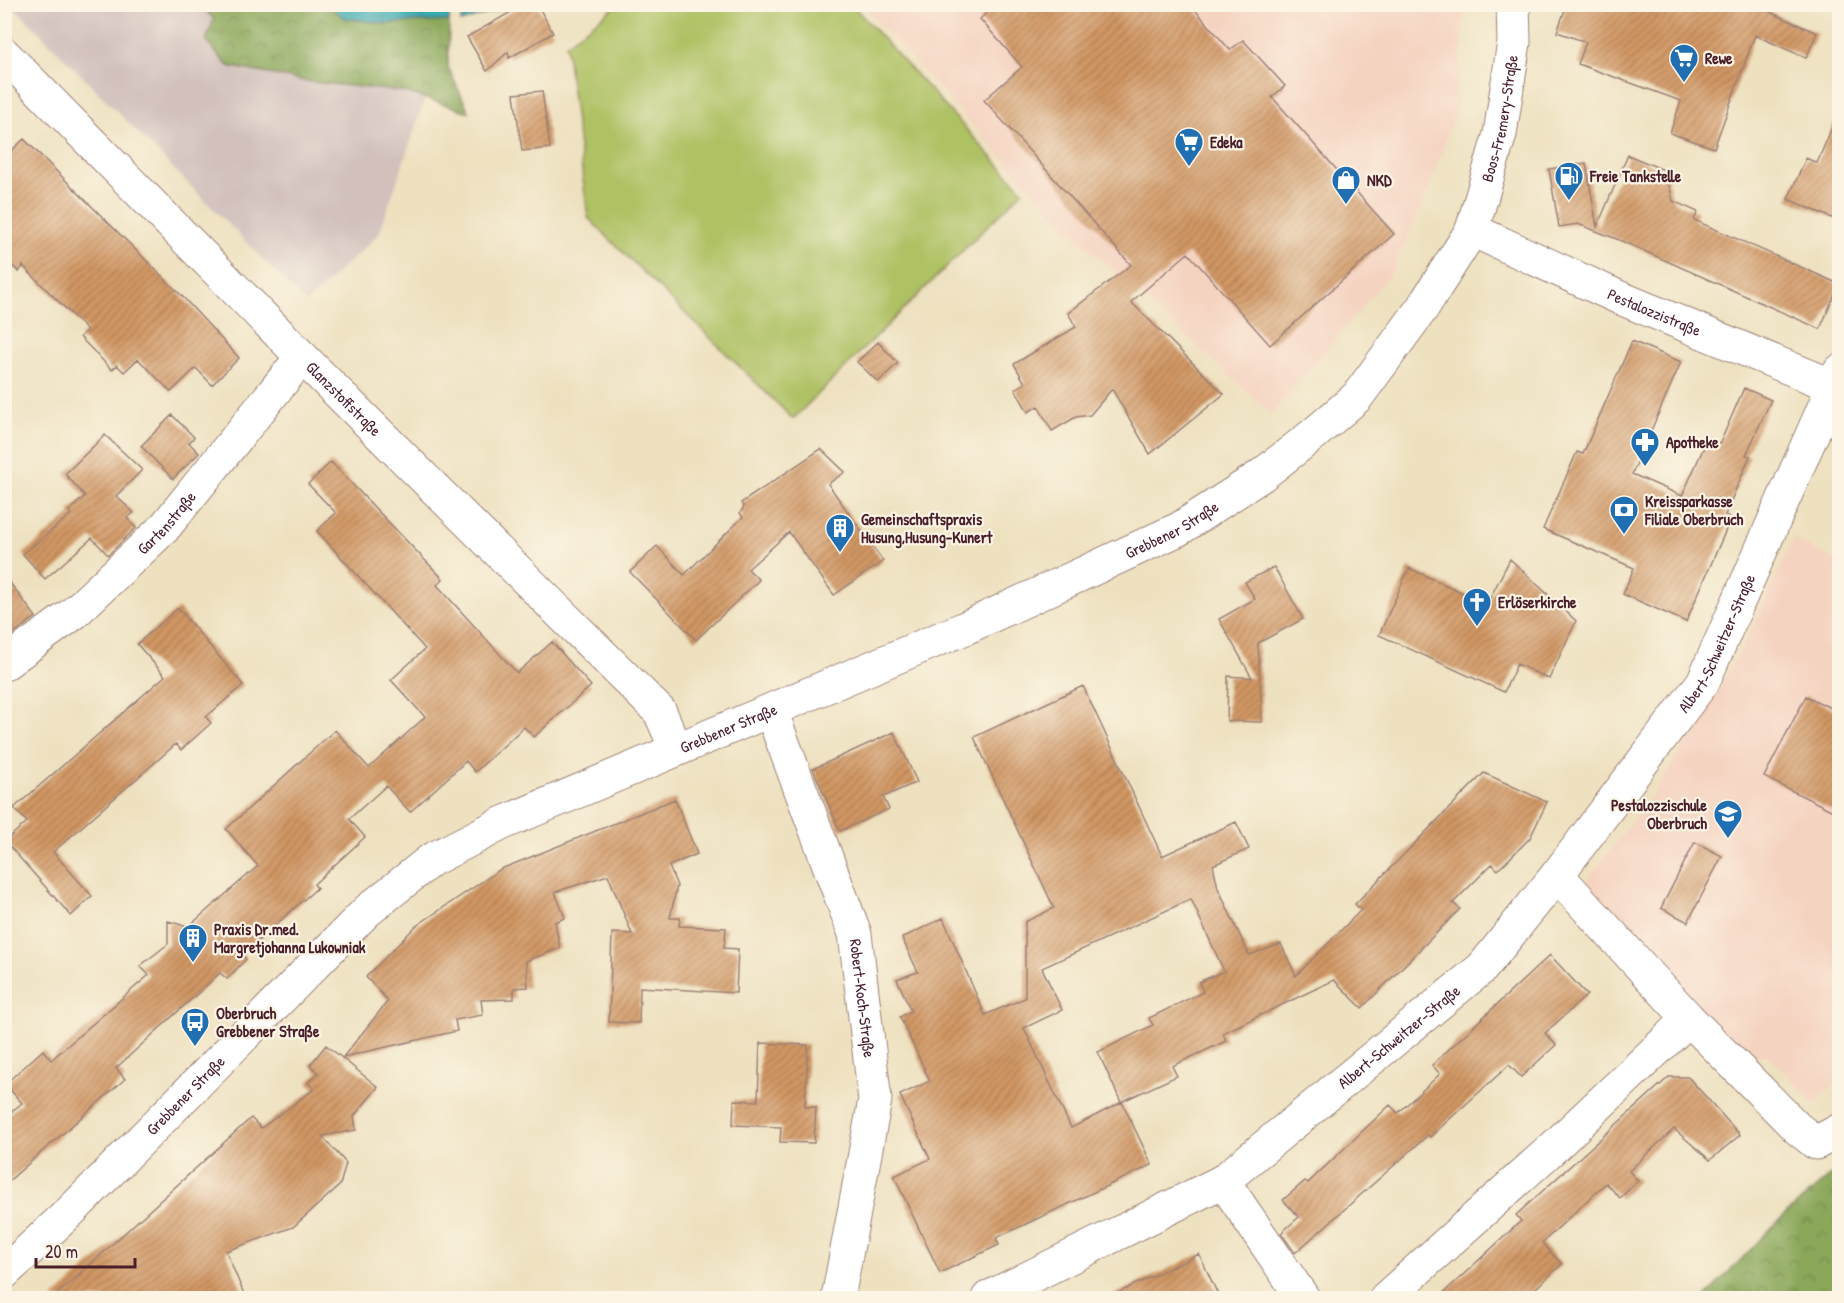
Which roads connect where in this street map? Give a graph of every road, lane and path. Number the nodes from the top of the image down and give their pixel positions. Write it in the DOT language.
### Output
graph roads {
  1 [pos="1513,4"];
  2 [pos="4,54"];
  3 [pos="1472,230"];
  4 [pos="302,357"];
  5 [pos="1837,382"];
  6 [pos="4,664"];
  7 [pos="771,711"];
  8 [pos="676,749"];
  9 [pos="1557,875"];
  10 [pos="1689,1019"];
  11 [pos="1839,1130"];
  12 [pos="1223,1181"];
  13 [pos="4,1273"];
  14 [pos="1000,1296"];
  15 [pos="838,1299"];
  16 [pos="1303,1299"];
  17 [pos="1386,1299"];
  1 -- 3 [label="street, Boos-Fremery-Straße"];
  2 -- 4 [label="street, Glanzstoffstraße"];
  3 -- 5 [label="street, Pestalozzistraße"];
  3 -- 7 [label="street, Grebbener Straße"];
  4 -- 6 [label="street, Gartenstraße"];
  4 -- 8 [label="street, Glanzstoffstraße"];
  5 -- 9 [label="street, Albert-Schweitzer-Straße"];
  7 -- 8 [label="street, Grebbener Straße"];
  7 -- 15 [label="street, Robert-Koch-Straße"];
  8 -- 13 [label="street, Grebbener Straße"];
  9 -- 10 [label="street"];
  9 -- 12 [label="street, Albert-Schweitzer-Straße"];
  10 -- 11 [label="street"];
  10 -- 17 [label="street"];
  12 -- 14 [label="street, Albert-Schweitzer-Straße"];
  12 -- 16 [label="street"];
}
